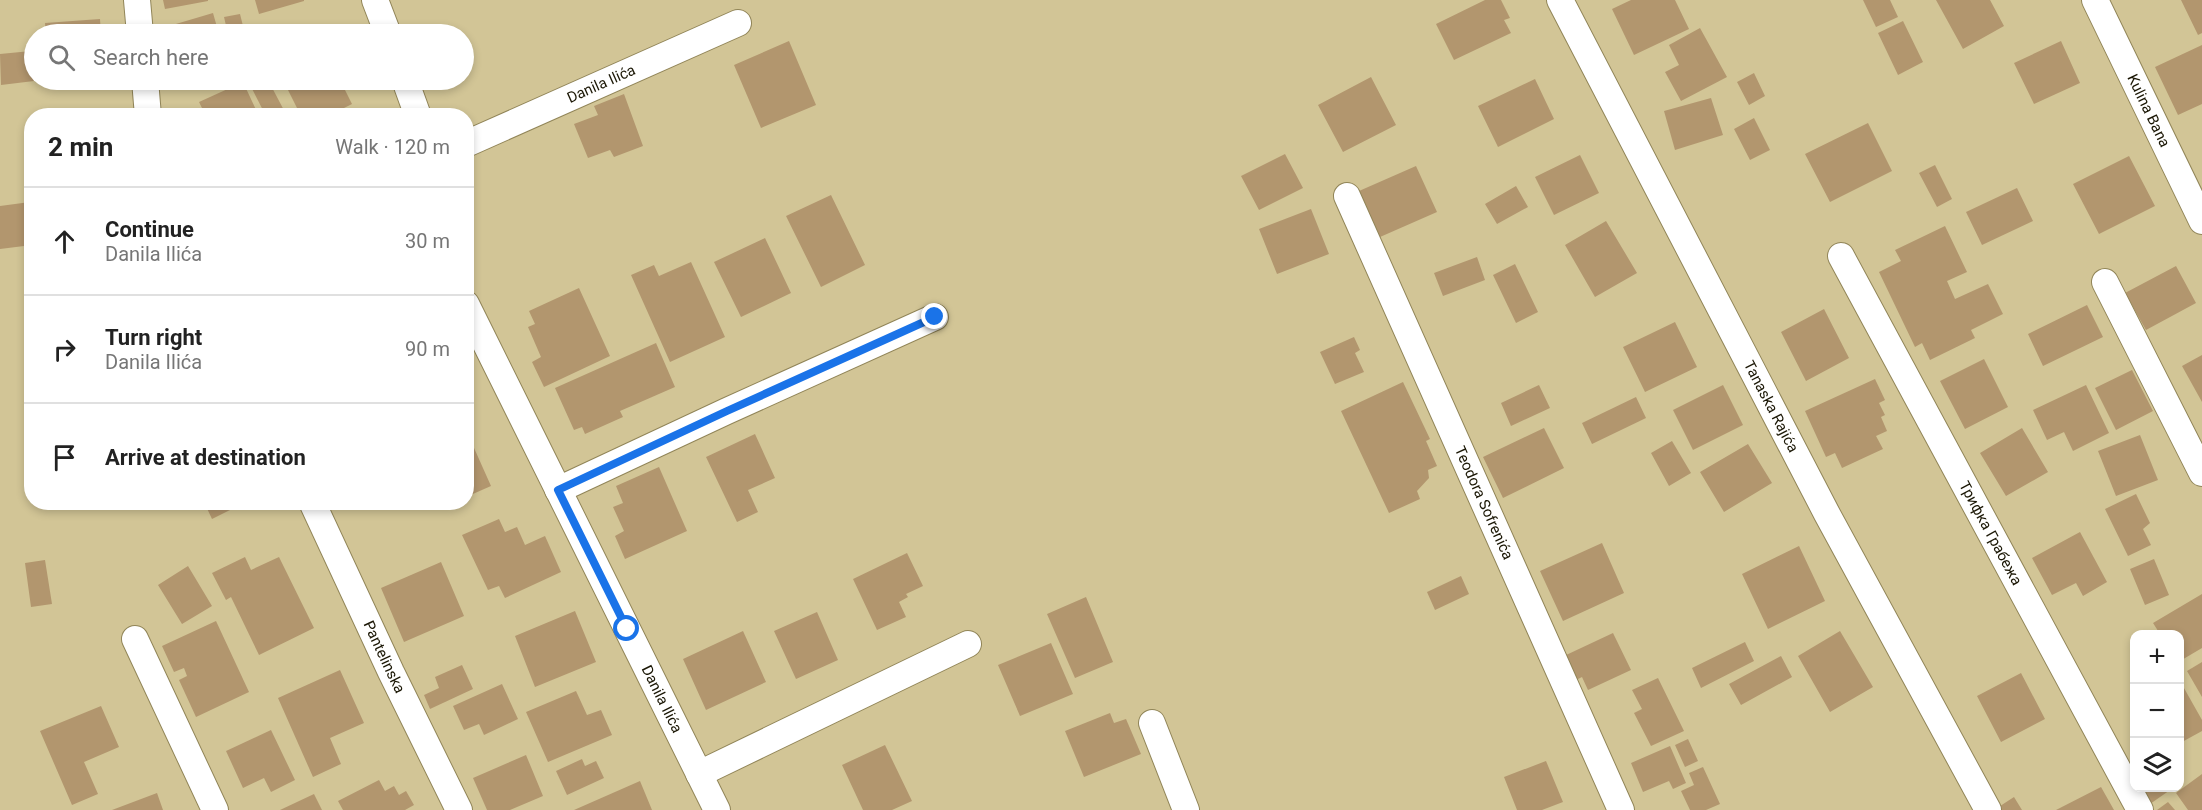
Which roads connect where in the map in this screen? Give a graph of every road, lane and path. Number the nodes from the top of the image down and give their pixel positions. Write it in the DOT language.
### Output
graph roads {
  1 [pos="137,0"];
  2 [pos="375,0"];
  3 [pos="1560,0"];
  4 [pos="2095,0"];
  5 [pos="738,23"];
  6 [pos="139,24"];
  7 [pos="384,24"];
  8 [pos="146,90"];
  9 [pos="409,90"];
  10 [pos="147,108"];
  11 [pos="415,108"];
  12 [pos="474,140"];
  13 [pos="1347,196"];
  14 [pos="2202,221"];
  15 [pos="1841,256"];
  16 [pos="2105,282"];
  17 [pos="935,317"];
  18 [pos="474,320"];
  19 [pos="2202,473"];
  20 [pos="558,490"];
  21 [pos="316,510"];
  22 [pos="135,639"];
  23 [pos="968,644"];
  24 [pos="1152,723"];
  25 [pos="699,774"];
  26 [pos="215,810"];
  27 [pos="459,810"];
  28 [pos="717,810"];
  29 [pos="1186,810"];
  30 [pos="1621,810"];
  31 [pos="1988,810"];
  32 [pos="2140,810"];
  1 -- 6 [label="street"];
  2 -- 7 [label="street"];
  3 -- 31 [label="street, Tanaska Rajića"];
  4 -- 14 [label="street, Kulina Bana"];
  5 -- 12 [label="street, Danila Ilića"];
  8 -- 10 [label="street"];
  9 -- 11 [label="street"];
  13 -- 30 [label="street, Teodora Sofrenića"];
  15 -- 32 [label="street, Трифка Грабежа"];
  16 -- 19 [label="street"];
  17 -- 20 [label="street"];
  18 -- 20 [label="street, Danila Ilića"];
  20 -- 25 [label="street, Danila Ilića"];
  21 -- 27 [label="street, Pantelinska"];
  22 -- 26 [label="street"];
  23 -- 25 [label="street"];
  24 -- 29 [label="street"];
  25 -- 28 [label="street, Danila Ilića"];
}
